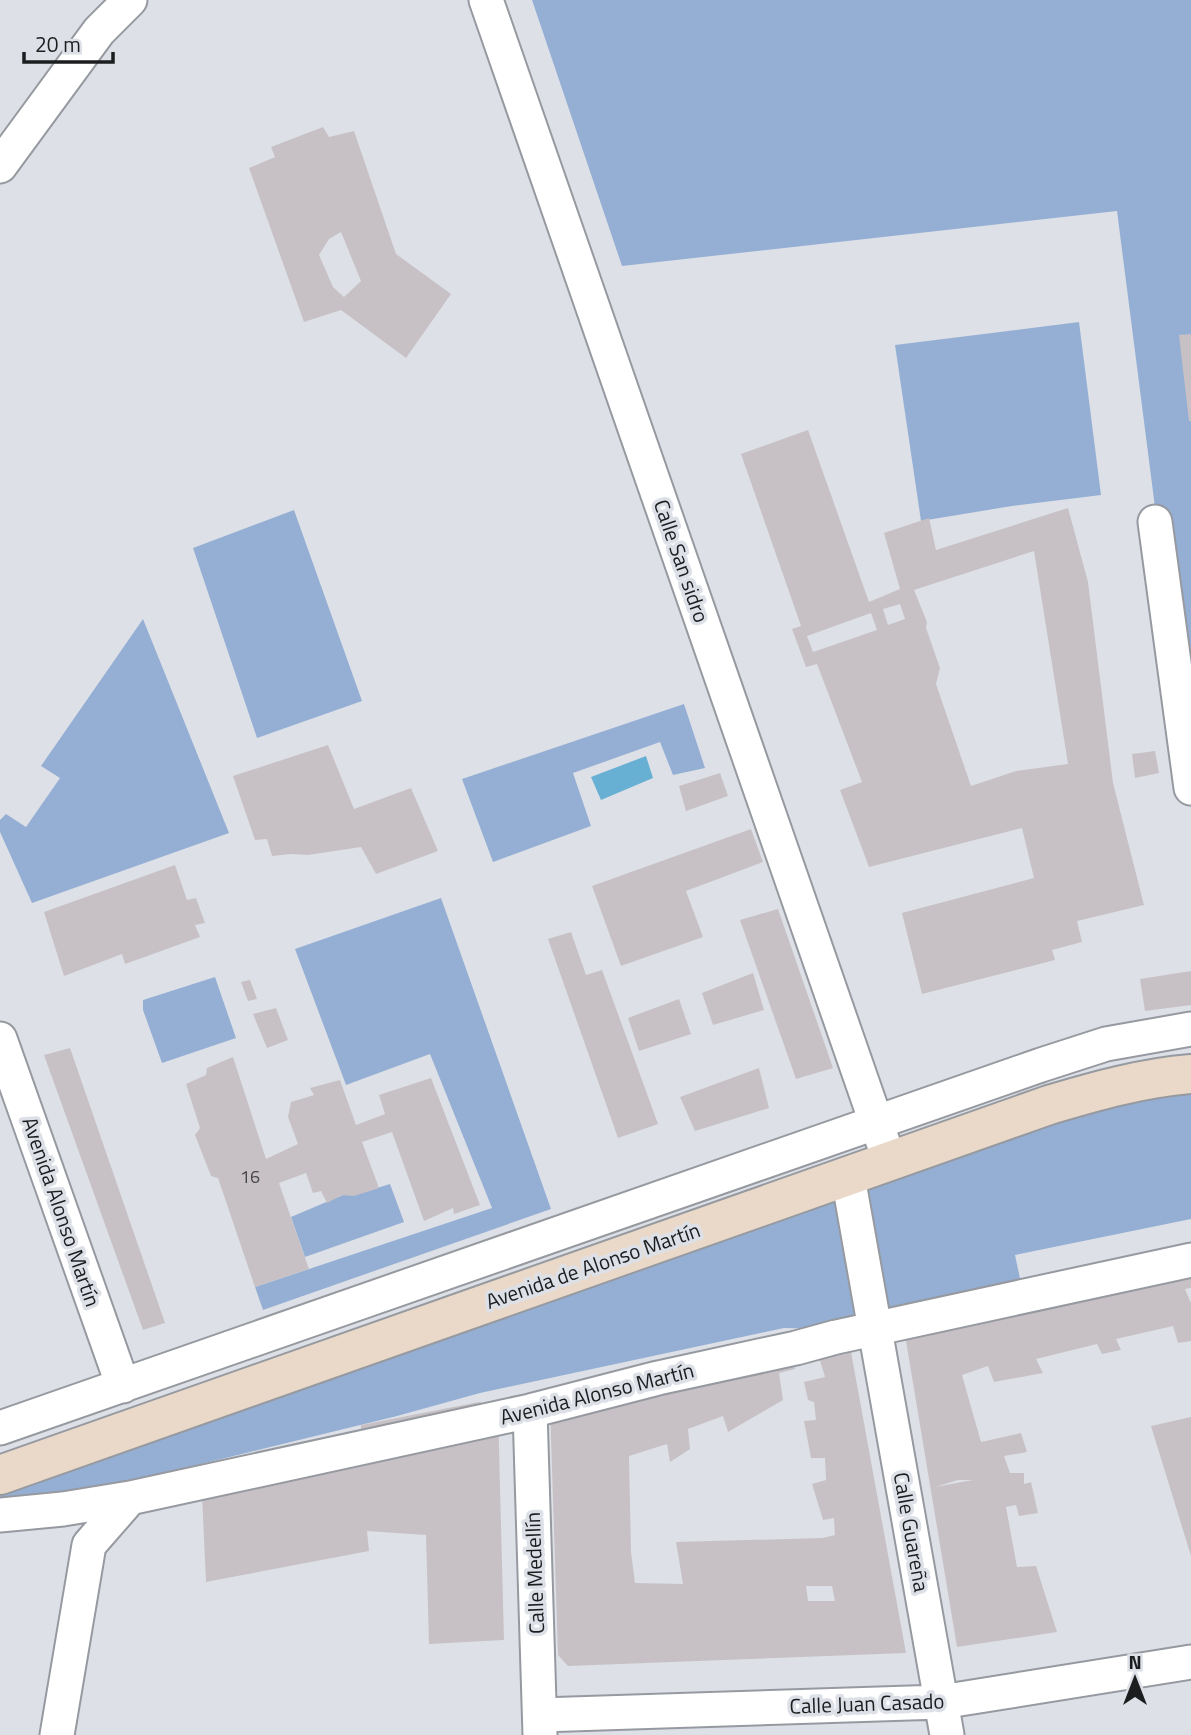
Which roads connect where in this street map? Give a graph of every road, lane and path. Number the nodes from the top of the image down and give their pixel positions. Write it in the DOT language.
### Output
graph roads {
  1 [pos="130,0"];
  2 [pos="486,0"];
  3 [pos="0,166"];
  4 [pos="1156,522"];
  5 [pos="1191,788"];
  6 [pos="1191,1029"];
  7 [pos="0,1039"];
  8 [pos="1191,1074"];
  9 [pos="876,1123"];
  10 [pos="890,1162"];
  11 [pos="848,1177"];
  12 [pos="1191,1260"];
  13 [pos="876,1330"];
  14 [pos="123,1385"];
  15 [pos="530,1411"];
  16 [pos="0,1428"];
  17 [pos="0,1475"];
  18 [pos="130,1498"];
  19 [pos="63,1509"];
  20 [pos="0,1515"];
  21 [pos="89,1545"];
  22 [pos="1191,1662"];
  23 [pos="941,1702"];
  24 [pos="540,1725"];
  25 [pos="57,1735"];
  26 [pos="947,1735"];
  1 -- 3 [label="street"];
  2 -- 9 [label="street, Calle San sidro"];
  4 -- 5 [label="street"];
  6 -- 9 [label="street, Avenida de Alonso Martín"];
  7 -- 14 [label="street, Avenida Alonso Martín"];
  8 -- 10 [label="main road, Avenida de Alonso Martín"];
  9 -- 10 [label="street, Calle San sidro"];
  9 -- 14 [label="street, Avenida de Alonso Martín"];
  10 -- 11 [label="main road, Avenida de Alonso Martín"];
  11 -- 13 [label="street, Calle Guareña"];
  11 -- 17 [label="main road, Avenida de Alonso Martín"];
  12 -- 13 [label="street, Avenida Alonso Martín"];
  13 -- 15 [label="street, Avenida Alonso Martín"];
  13 -- 23 [label="street, Calle Guareña"];
  14 -- 16 [label="street, Avenida de Alonso Martín"];
  15 -- 18 [label="street, Avenida Alonso Martín"];
  15 -- 24 [label="street, Calle Medellín"];
  18 -- 19 [label="street, Avenida Alonso Martín"];
  18 -- 21 [label="street"];
  19 -- 20 [label="street, Avenida Alonso Martín"];
  19 -- 21 [label="street"];
  21 -- 25 [label="street"];
  22 -- 23 [label="street, Calle Juan Casado"];
  23 -- 24 [label="street, Calle Juan Casado"];
  23 -- 26 [label="street, Calle Guareña"];
}
